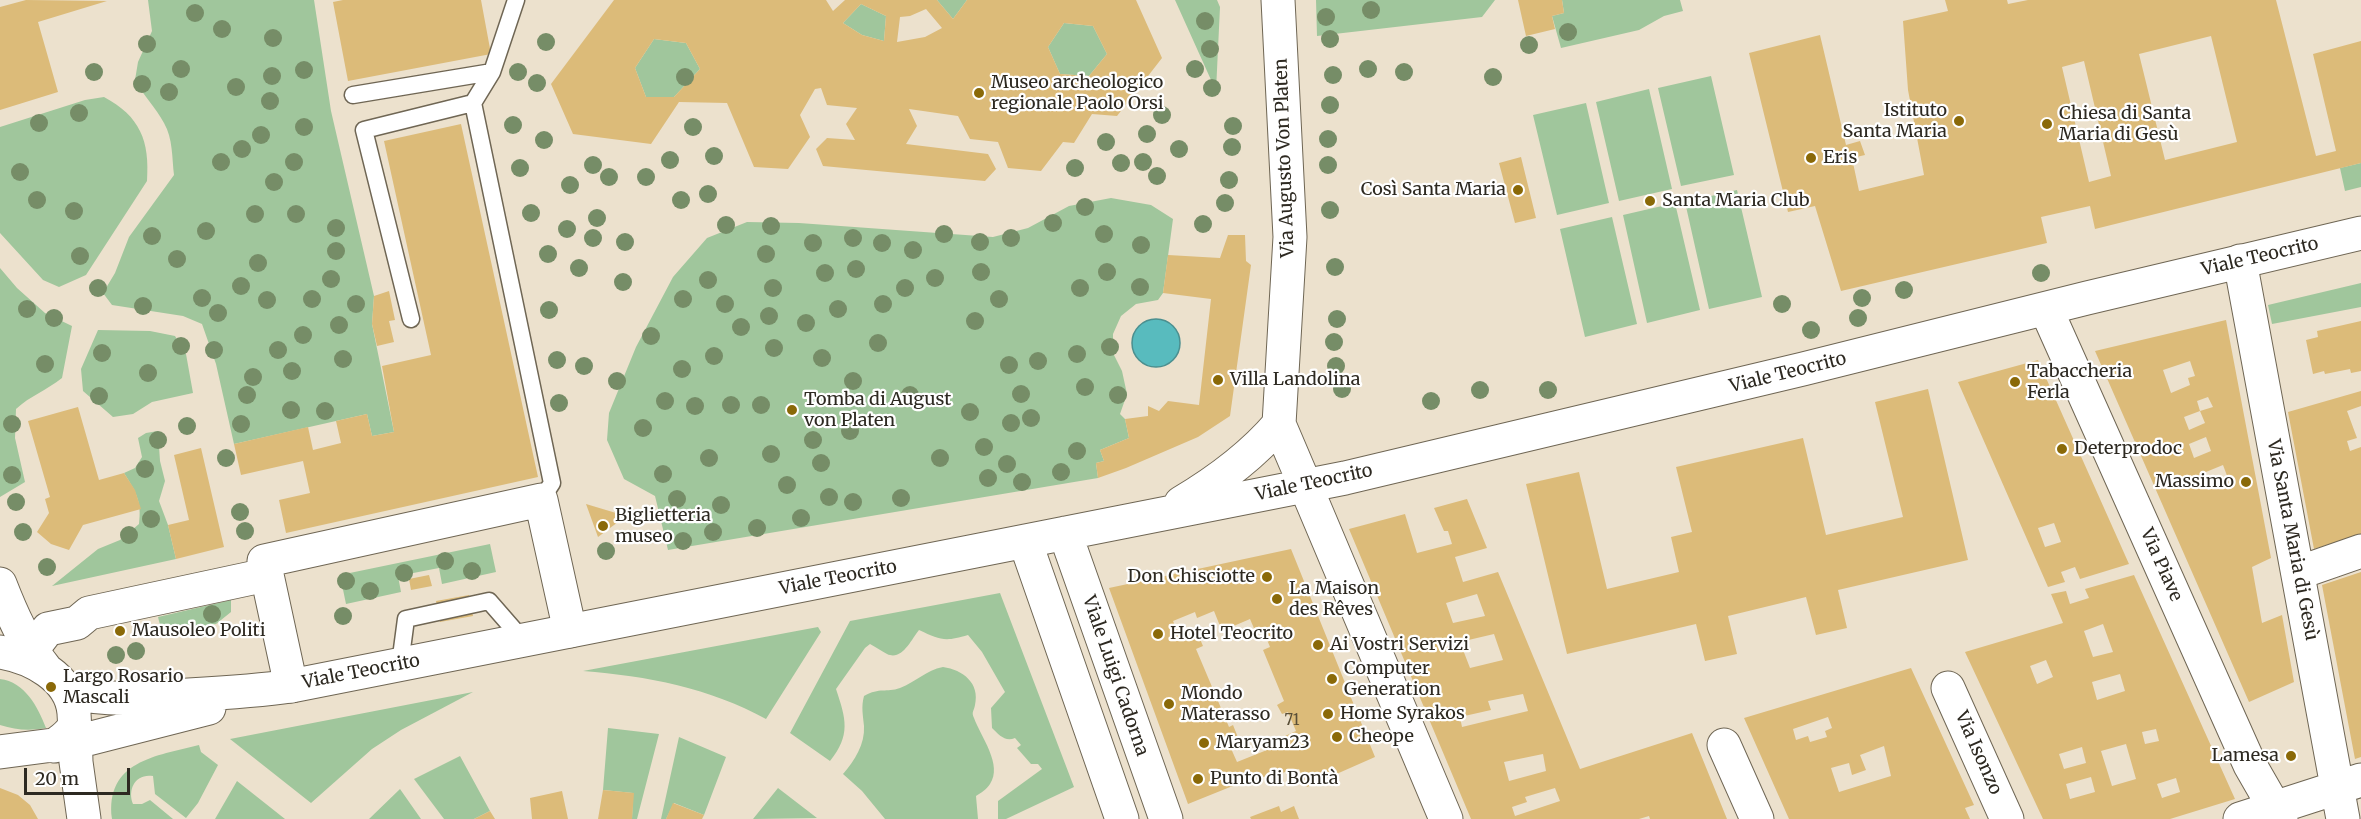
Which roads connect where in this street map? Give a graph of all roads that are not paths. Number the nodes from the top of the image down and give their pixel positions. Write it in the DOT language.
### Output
graph roads {
  1 [pos="516,0"];
  2 [pos="1278,0"];
  3 [pos="492,72"];
  4 [pos="353,95"];
  5 [pos="473,103"];
  6 [pos="2361,233"];
  7 [pos="2240,261"];
  8 [pos="2046,309"];
  9 [pos="411,319"];
  10 [pos="1279,424"];
  11 [pos="1305,486"];
  12 [pos="541,500"];
  13 [pos="1163,514"];
  14 [pos="1065,533"];
  15 [pos="1025,541"];
  16 [pos="2361,551"];
  17 [pos="2298,573"];
  18 [pos="266,574"];
  19 [pos="0,584"];
  20 [pos="570,631"];
  21 [pos="523,640"];
  22 [pos="400,664"];
  23 [pos="36,666"];
  24 [pos="291,686"];
  25 [pos="1948,688"];
  26 [pos="259,690"];
  27 [pos="68,738"];
  28 [pos="1724,745"];
  29 [pos="3,751"];
  30 [pos="2349,783"];
  31 [pos="2278,813"];
  32 [pos="84,819"];
  33 [pos="1122,819"];
  34 [pos="1166,819"];
  35 [pos="1446,819"];
  36 [pos="1757,819"];
  37 [pos="2007,819"];
  38 [pos="2240,819"];
  39 [pos="2343,819"];
  1 -- 3 [label="lane"];
  2 -- 10 [label="street, Via Augusto Von Platen"];
  3 -- 4 [label="lane"];
  3 -- 5 [label="lane"];
  5 -- 9 [label="lane"];
  5 -- 12 [label="lane"];
  6 -- 7 [label="street, Viale Teocrito"];
  7 -- 8 [label="street, Viale Teocrito"];
  7 -- 17 [label="street, Via Santa Maria di Gesù"];
  8 -- 11 [label="street, Viale Teocrito"];
  8 -- 31 [label="street, Via Piave"];
  10 -- 11 [label="street"];
  10 -- 13 [label="street"];
  11 -- 13 [label="street, Viale Teocrito"];
  11 -- 35 [label="street"];
  12 -- 18 [label="street"];
  12 -- 20 [label="street"];
  13 -- 14 [label="street, Viale Teocrito"];
  14 -- 15 [label="street, Viale Teocrito"];
  14 -- 34 [label="street, Viale Luigi Cadorna"];
  15 -- 20 [label="street, Viale Teocrito"];
  15 -- 33 [label="street"];
  16 -- 17 [label="street"];
  17 -- 30 [label="street, Via Santa Maria di Gesù"];
  18 -- 23 [label="street"];
  18 -- 24 [label="street"];
  19 -- 23 [label="street"];
  20 -- 21 [label="street, Viale Teocrito"];
  21 -- 22 [label="street, Viale Teocrito"];
  21 -- 22 [label="lane"];
  22 -- 24 [label="street, Viale Teocrito"];
  23 -- 26 [label="street"];
  23 -- 27 [label="street"];
  24 -- 26 [label="street, Viale Teocrito"];
  25 -- 37 [label="street, Via Isonzo"];
  26 -- 27 [label="street"];
  27 -- 29 [label="street"];
  27 -- 32 [label="street"];
  28 -- 36 [label="street"];
  30 -- 31 [label="street"];
  30 -- 39 [label="street, Via Santa Maria di Gesù"];
  31 -- 38 [label="street"];
}
